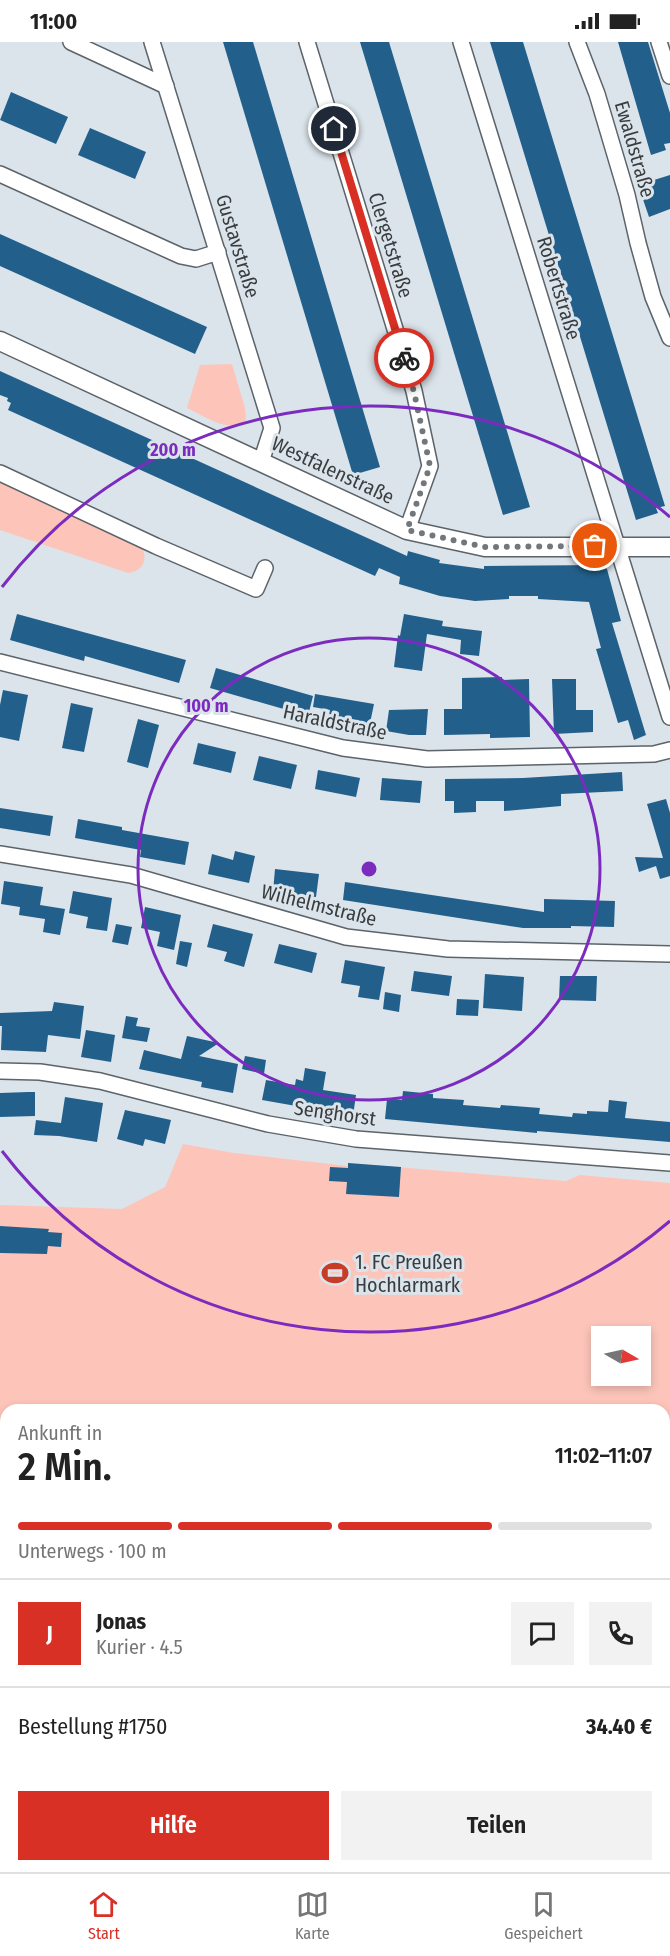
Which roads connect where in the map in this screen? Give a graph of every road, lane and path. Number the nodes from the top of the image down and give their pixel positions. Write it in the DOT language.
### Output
graph roads {
  1 [pos="71,42"];
  2 [pos="152,42"];
  3 [pos="307,42"];
  4 [pos="461,42"];
  5 [pos="577,42"];
  6 [pos="659,42"];
  7 [pos="670,76"];
  8 [pos="166,86"];
  9 [pos="0,174"];
  10 [pos="218,252"];
  11 [pos="670,338"];
  12 [pos="0,341"];
  13 [pos="261,462"];
  14 [pos="0,473"];
  15 [pos="407,530"];
  16 [pos="617,546"];
  17 [pos="670,547"];
  18 [pos="265,568"];
  19 [pos="0,662"];
  20 [pos="670,717"];
  21 [pos="670,750"];
  22 [pos="0,854"];
  23 [pos="670,954"];
  24 [pos="0,1071"];
  25 [pos="670,1163"];
  1 -- 8 [label="street"];
  2 -- 8 [label="street, Gustavstraße"];
  3 -- 15 [label="street, Clergetstraße"];
  4 -- 16 [label="street, Robertstraße"];
  5 -- 11 [label="street, Ewaldstraße"];
  6 -- 7 [label="street"];
  8 -- 10 [label="street, Gustavstraße"];
  9 -- 10 [label="street"];
  10 -- 13 [label="street, Gustavstraße"];
  12 -- 13 [label="street, Westfalenstraße"];
  13 -- 15 [label="street, Westfalenstraße"];
  14 -- 18 [label="street"];
  15 -- 16 [label="street, Westfalenstraße"];
  16 -- 17 [label="street, Westfalenstraße"];
  16 -- 20 [label="street, Robertstraße"];
  19 -- 21 [label="street, Haraldstraße"];
  22 -- 23 [label="street, Wilhelmstraße"];
  24 -- 25 [label="street, Senghorst"];
}
